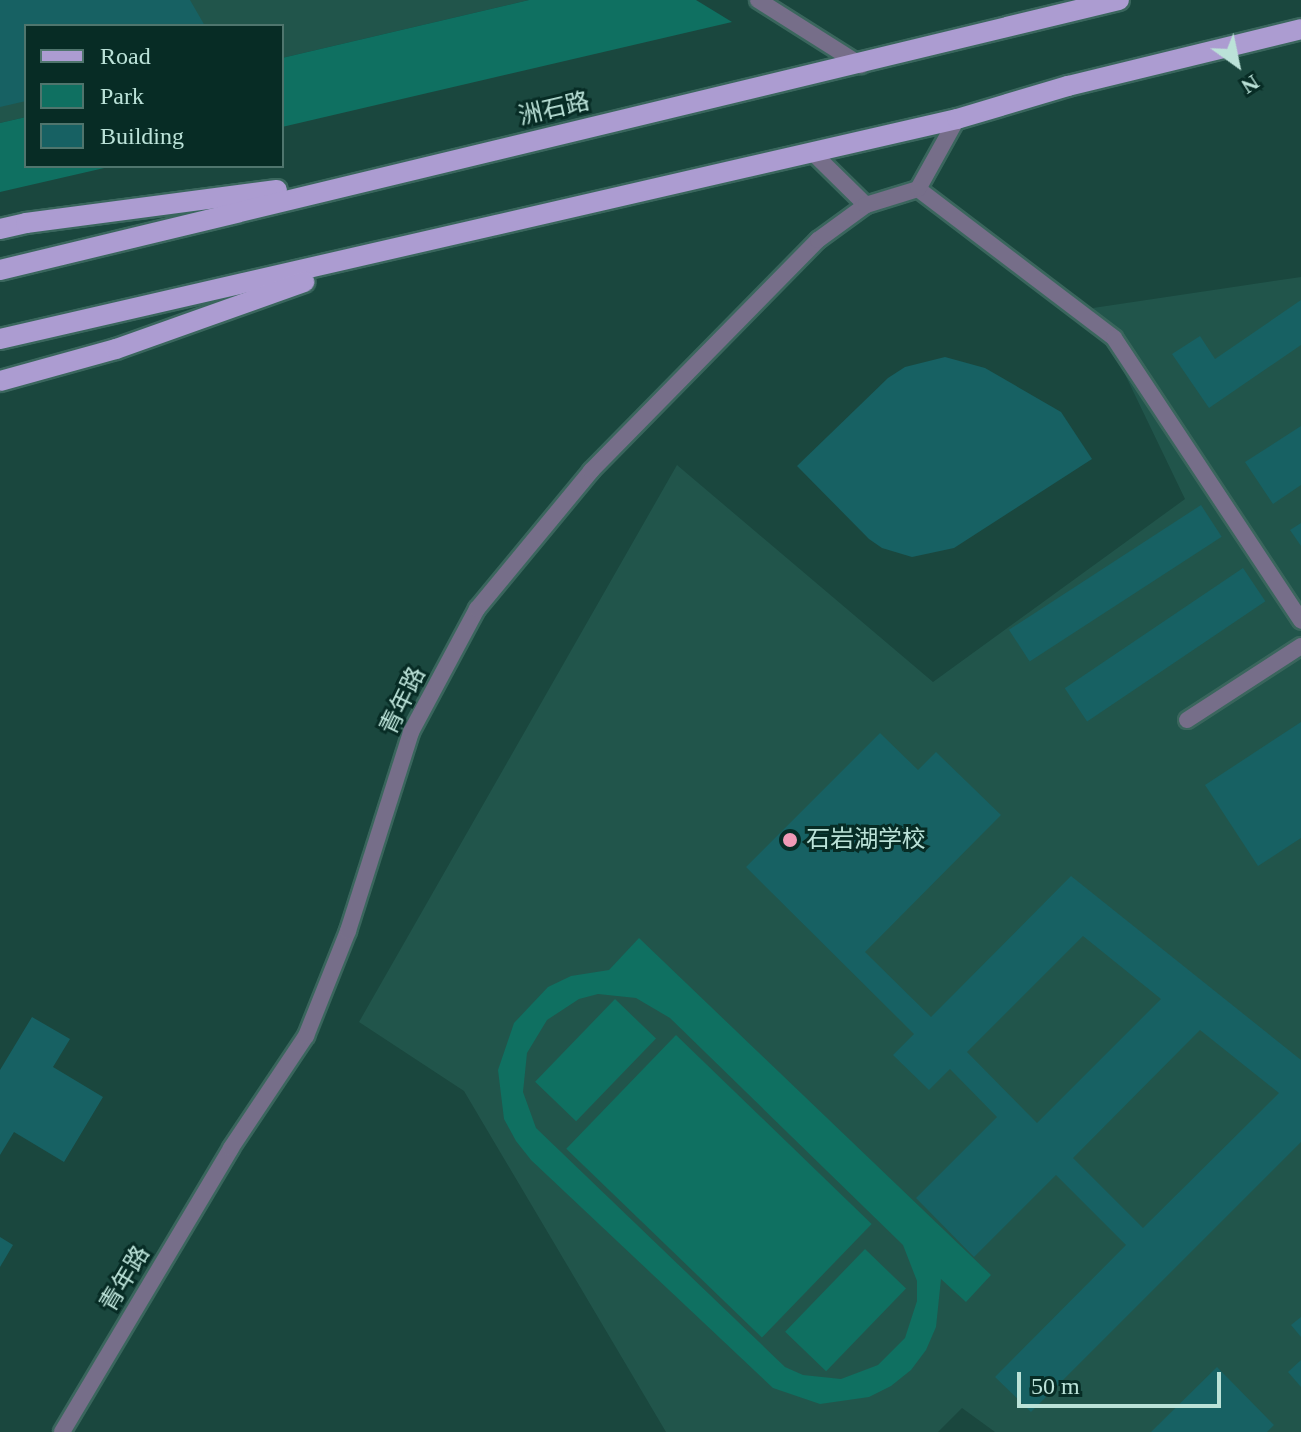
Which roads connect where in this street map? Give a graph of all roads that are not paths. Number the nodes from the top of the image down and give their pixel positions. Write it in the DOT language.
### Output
graph roads {
  1 [pos="758,0"];
  2 [pos="1119,0"];
  3 [pos="1301,29"];
  4 [pos="861,65"];
  5 [pos="957,119"];
  6 [pos="813,153"];
  7 [pos="377,177"];
  8 [pos="918,189"];
  9 [pos="866,205"];
  10 [pos="0,229"];
  11 [pos="383,254"];
  12 [pos="0,270"];
  13 [pos="0,339"];
  14 [pos="0,381"];
  15 [pos="1301,621"];
  16 [pos="1301,646"];
  17 [pos="1187,720"];
  18 [pos="62,1432"];
  1 -- 4 [label="street"];
  2 -- 4 [label="main road, 洲石路"];
  3 -- 5 [label="main road"];
  4 -- 7 [label="main road, 洲石路"];
  5 -- 6 [label="main road"];
  5 -- 8 [label="street"];
  6 -- 9 [label="street"];
  6 -- 11 [label="main road"];
  7 -- 10 [label="main road"];
  7 -- 12 [label="main road, 洲石路"];
  8 -- 9 [label="street, 青年路"];
  8 -- 15 [label="street"];
  9 -- 18 [label="street, 青年路"];
  11 -- 13 [label="main road"];
  11 -- 14 [label="main road"];
  16 -- 17 [label="street"];
}
